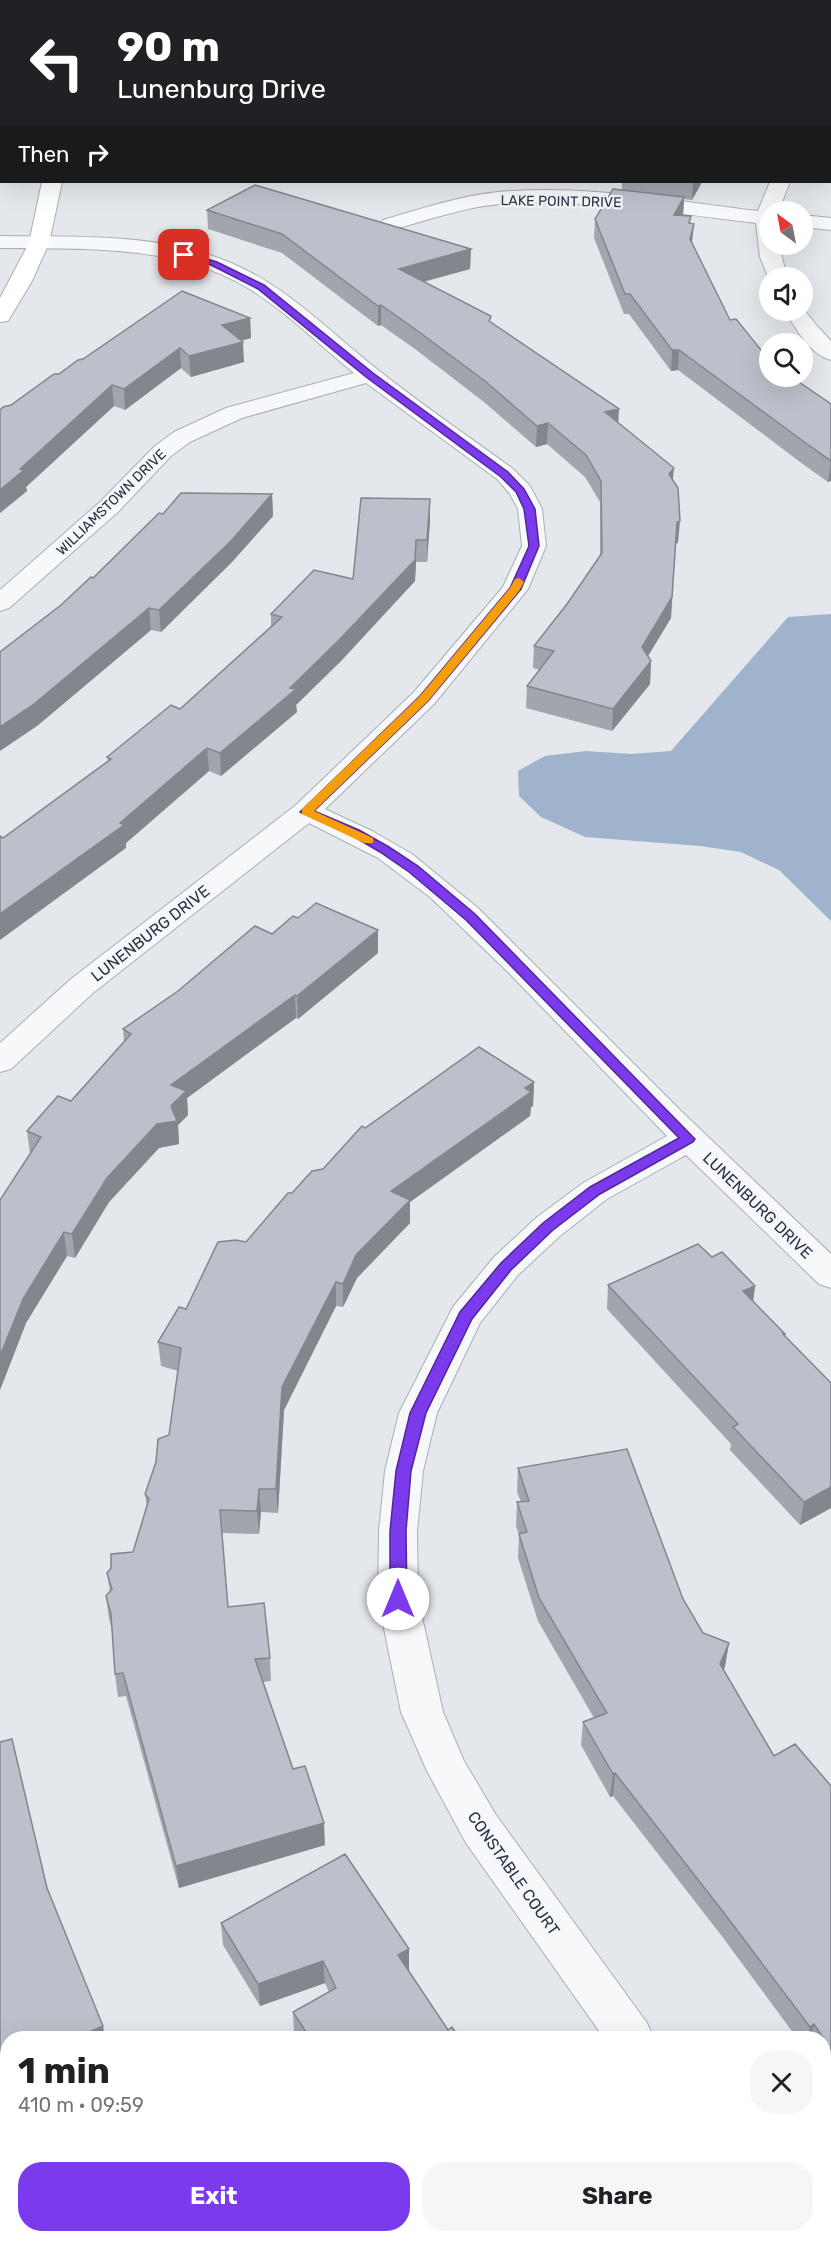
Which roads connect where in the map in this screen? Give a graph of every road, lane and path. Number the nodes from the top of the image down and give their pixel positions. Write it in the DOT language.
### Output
graph roads {
  1 [pos="52,183"];
  2 [pos="488,183"];
  3 [pos="780,183"];
  4 [pos="499,198"];
  5 [pos="774,201"];
  6 [pos="759,217"];
  7 [pos="813,222"];
  8 [pos="390,224"];
  9 [pos="831,224"];
  10 [pos="0,242"];
  11 [pos="39,243"];
  12 [pos="0,316"];
  13 [pos="802,321"];
  14 [pos="831,352"];
  15 [pos="369,375"];
  16 [pos="0,603"];
  17 [pos="306,812"];
  18 [pos="0,1060"];
  19 [pos="688,1139"];
  20 [pos="831,1275"];
  21 [pos="626,2031"];
  1 -- 11 [label="main road"];
  2 -- 4 [label="street"];
  3 -- 5 [label="street"];
  4 -- 6 [label="street, LAKE POINT DRIVE"];
  4 -- 8 [label="street, LAKE POINT DRIVE"];
  7 -- 9 [label="street"];
  10 -- 11 [label="street, LUNENBURG DRIVE"];
  11 -- 12 [label="main road"];
  11 -- 15 [label="street, LUNENBURG DRIVE"];
  13 -- 14 [label="street"];
  15 -- 16 [label="street, WILLIAMSTOWN DRIVE"];
  15 -- 17 [label="street, LUNENBURG DRIVE"];
  17 -- 18 [label="street, LUNENBURG DRIVE"];
  17 -- 19 [label="street, LUNENBURG DRIVE"];
  19 -- 20 [label="street, LUNENBURG DRIVE"];
  19 -- 21 [label="street, CONSTABLE COURT"];
}
